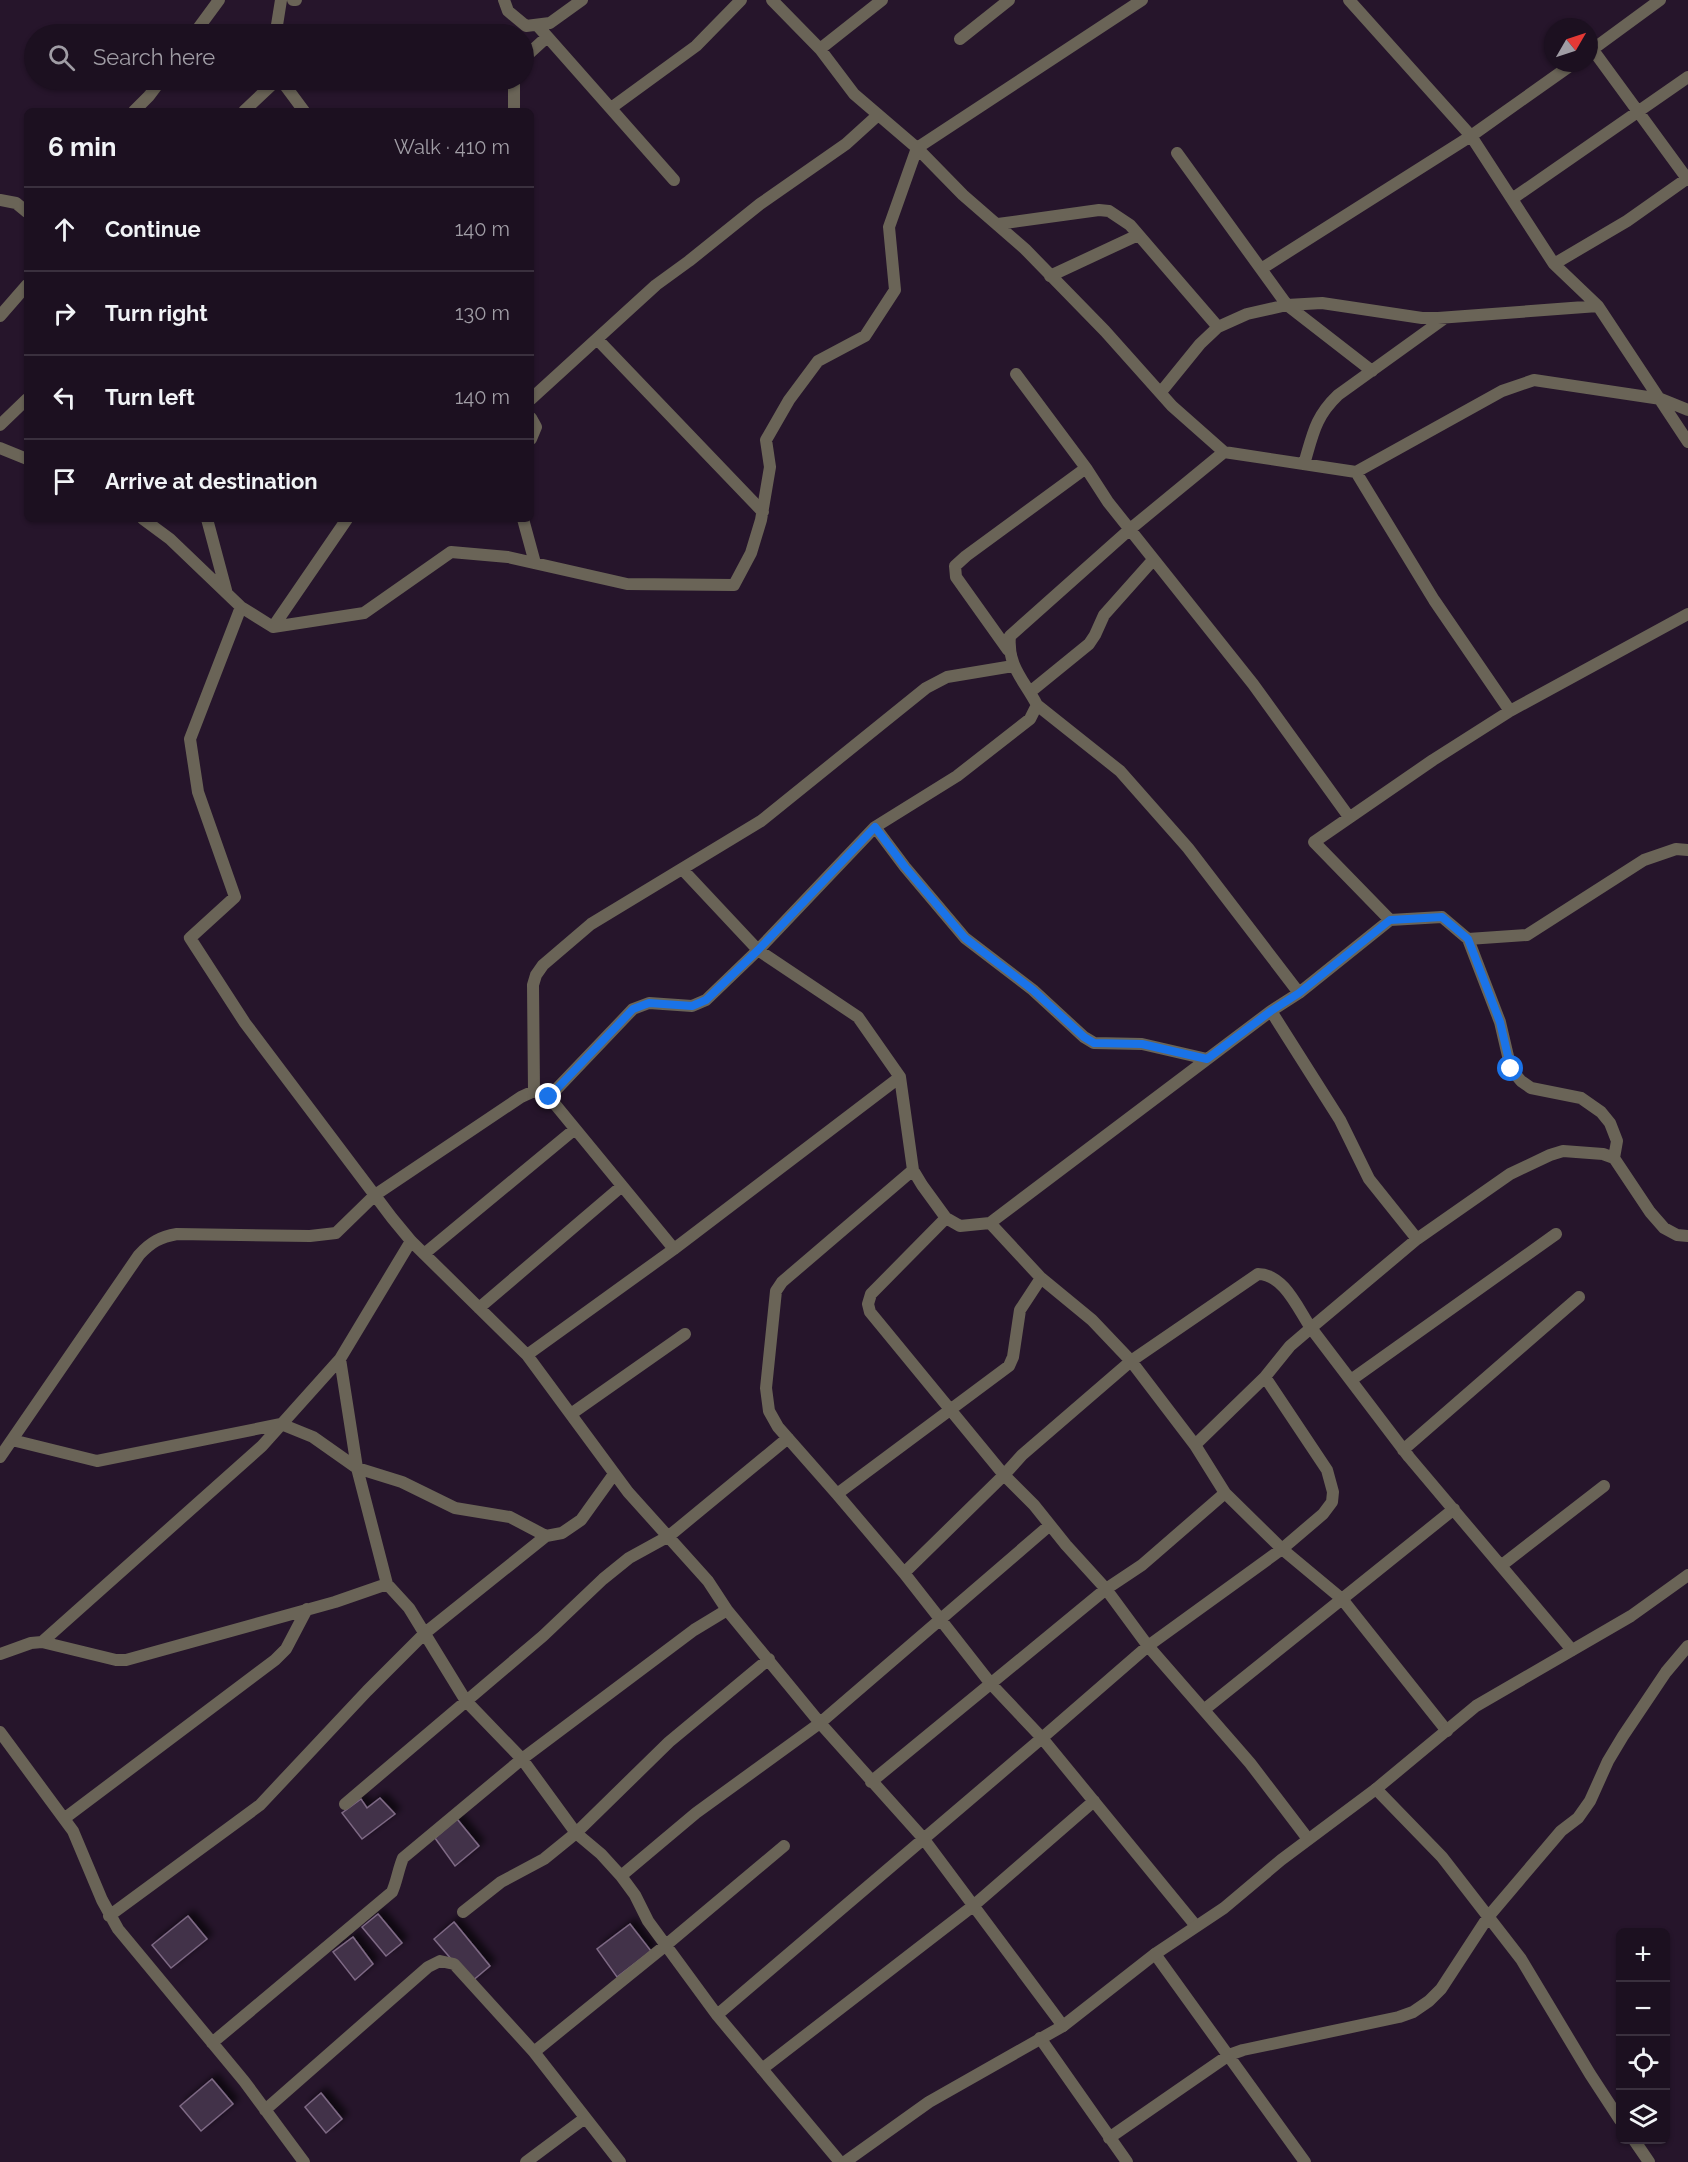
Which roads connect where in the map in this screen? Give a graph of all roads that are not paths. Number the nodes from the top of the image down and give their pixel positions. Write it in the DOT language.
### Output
graph roads {
  1 [pos="219,0"];
  2 [pos="281,0"];
  3 [pos="504,0"];
  4 [pos="582,0"];
  5 [pos="741,0"];
  6 [pos="772,0"];
  7 [pos="882,0"];
  8 [pos="1010,0"];
  9 [pos="1142,0"];
  10 [pos="1349,0"];
  11 [pos="1660,0"];
  12 [pos="201,24"];
  13 [pos="277,24"];
  14 [pos="524,24"];
  15 [pos="534,25"];
  16 [pos="537,25"];
  17 [pos="548,37"];
  18 [pos="960,39"];
  19 [pos="1598,46"];
  20 [pos="534,49"];
  21 [pos="820,49"];
  22 [pos="1598,60"];
  23 [pos="1561,72"];
  24 [pos="1688,77"];
  25 [pos="154,90"];
  26 [pos="268,90"];
  27 [pos="287,90"];
  28 [pos="514,90"];
  29 [pos="137,108"];
  30 [pos="247,108"];
  31 [pos="302,108"];
  32 [pos="514,108"];
  33 [pos="611,108"];
  34 [pos="1639,111"];
  35 [pos="878,115"];
  36 [pos="1471,136"];
  37 [pos="917,148"];
  38 [pos="1177,153"];
  39 [pos="1688,179"];
  40 [pos="674,180"];
  41 [pos="1512,199"];
  42 [pos="0,200"];
  43 [pos="24,207"];
  44 [pos="998,224"];
  45 [pos="1138,235"];
  46 [pos="1554,264"];
  47 [pos="1261,269"];
  48 [pos="1050,276"];
  49 [pos="24,288"];
  50 [pos="1287,305"];
  51 [pos="1598,306"];
  52 [pos="0,316"];
  53 [pos="1445,318"];
  54 [pos="1218,327"];
  55 [pos="597,339"];
  56 [pos="1372,370"];
  57 [pos="1016,375"];
  58 [pos="1161,392"];
  59 [pos="534,396"];
  60 [pos="1661,399"];
  61 [pos="24,402"];
  62 [pos="1688,410"];
  63 [pos="0,425"];
  64 [pos="1688,442"];
  65 [pos="0,448"];
  66 [pos="1224,452"];
  67 [pos="24,458"];
  68 [pos="1304,464"];
  69 [pos="1086,468"];
  70 [pos="1356,472"];
  71 [pos="763,513"];
  72 [pos="147,522"];
  73 [pos="208,522"];
  74 [pos="345,522"];
  75 [pos="524,522"];
  76 [pos="1129,530"];
  77 [pos="1153,560"];
  78 [pos="534,563"];
  79 [pos="226,591"];
  80 [pos="242,607"];
  81 [pos="1688,614"];
  82 [pos="273,627"];
  83 [pos="1008,650"];
  84 [pos="1013,666"];
  85 [pos="1030,692"];
  86 [pos="1037,705"];
  87 [pos="1510,711"];
  88 [pos="1349,817"];
  89 [pos="875,827"];
  90 [pos="1688,850"];
  91 [pos="683,870"];
  92 [pos="1390,920"];
  93 [pos="1468,939"];
  94 [pos="758,950"];
  95 [pos="1299,993"];
  96 [pos="1271,1011"];
  97 [pos="1207,1059"];
  98 [pos="900,1077"];
  99 [pos="534,1091"];
  100 [pos="549,1097"];
  101 [pos="575,1129"];
  102 [pos="1614,1158"];
  103 [pos="914,1170"];
  104 [pos="622,1186"];
  105 [pos="375,1195"];
  106 [pos="946,1218"];
  107 [pos="990,1223"];
  108 [pos="1556,1234"];
  109 [pos="1688,1236"];
  110 [pos="1417,1239"];
  111 [pos="411,1241"];
  112 [pos="674,1249"];
  113 [pos="424,1254"];
  114 [pos="1041,1278"];
  115 [pos="1579,1297"];
  116 [pos="478,1308"];
  117 [pos="1311,1328"];
  118 [pos="685,1334"];
  119 [pos="527,1355"];
  120 [pos="340,1359"];
  121 [pos="1131,1361"];
  122 [pos="1265,1377"];
  123 [pos="1351,1380"];
  124 [pos="950,1410"];
  125 [pos="571,1414"];
  126 [pos="281,1424"];
  127 [pos="788,1438"];
  128 [pos="12,1440"];
  129 [pos="1195,1445"];
  130 [pos="1403,1450"];
  131 [pos="0,1458"];
  132 [pos="357,1468"];
  133 [pos="614,1474"];
  134 [pos="1004,1475"];
  135 [pos="1604,1486"];
  136 [pos="1225,1493"];
  137 [pos="837,1494"];
  138 [pos="1454,1509"];
  139 [pos="1050,1525"];
  140 [pos="546,1536"];
  141 [pos="669,1536"];
  142 [pos="1282,1549"];
  143 [pos="1502,1566"];
  144 [pos="904,1574"];
  145 [pos="1688,1575"];
  146 [pos="387,1584"];
  147 [pos="1106,1589"];
  148 [pos="1342,1599"];
  149 [pos="307,1610"];
  150 [pos="728,1610"];
  151 [pos="939,1619"];
  152 [pos="425,1633"];
  153 [pos="42,1642"];
  154 [pos="1148,1646"];
  155 [pos="1688,1646"];
  156 [pos="1572,1650"];
  157 [pos="0,1654"];
  158 [pos="769,1659"];
  159 [pos="991,1684"];
  160 [pos="466,1701"];
  161 [pos="1205,1709"];
  162 [pos="820,1723"];
  163 [pos="1447,1731"];
  164 [pos="0,1732"];
  165 [pos="1042,1738"];
  166 [pos="522,1759"];
  167 [pos="871,1782"];
  168 [pos="1376,1789"];
  169 [pos="1094,1801"];
  170 [pos="345,1804"];
  171 [pos="65,1818"];
  172 [pos="576,1833"];
  173 [pos="923,1838"];
  174 [pos="1308,1839"];
  175 [pos="784,1846"];
  176 [pos="621,1876"];
  177 [pos="973,1906"];
  178 [pos="463,1912"];
  179 [pos="109,1916"];
  180 [pos="1488,1917"];
  181 [pos="1196,1926"];
  182 [pos="666,1945"];
  183 [pos="1155,1954"];
  184 [pos="717,2015"];
  185 [pos="1063,2026"];
  186 [pos="1040,2038"];
  187 [pos="212,2043"];
  188 [pos="534,2052"];
  189 [pos="1229,2055"];
  190 [pos="762,2069"];
  191 [pos="265,2110"];
  192 [pos="1616,2114"];
  193 [pos="585,2118"];
  194 [pos="1109,2138"];
  195 [pos="1637,2144"];
  196 [pos="304,2162"];
  197 [pos="526,2162"];
  198 [pos="620,2162"];
  199 [pos="842,2162"];
  200 [pos="1127,2162"];
  201 [pos="1305,2162"];
  202 [pos="1649,2162"];
  1 -- 12 [label="street"];
  2 -- 13 [label="street"];
  3 -- 14 [label="street"];
  4 -- 16 [label="street"];
  5 -- 33 [label="street"];
  6 -- 21 [label="street"];
  7 -- 21 [label="street"];
  8 -- 18 [label="street"];
  9 -- 37 [label="street"];
  10 -- 36 [label="street"];
  11 -- 19 [label="street"];
  15 -- 16 [label="street"];
  16 -- 17 [label="street"];
  17 -- 20 [label="street"];
  17 -- 33 [label="street"];
  21 -- 35 [label="street"];
  22 -- 34 [label="street"];
  23 -- 36 [label="street"];
  24 -- 34 [label="street"];
  25 -- 29 [label="street"];
  26 -- 30 [label="street"];
  27 -- 31 [label="street"];
  28 -- 32 [label="street"];
  33 -- 40 [label="street"];
  34 -- 39 [label="street"];
  34 -- 41 [label="street"];
  35 -- 37 [label="street"];
  35 -- 55 [label="street"];
  36 -- 41 [label="street"];
  36 -- 47 [label="street"];
  37 -- 44 [label="street"];
  37 -- 71 [label="street"];
  38 -- 47 [label="street"];
  39 -- 46 [label="street"];
  41 -- 46 [label="street"];
  42 -- 43 [label="street"];
  44 -- 45 [label="street"];
  44 -- 48 [label="street"];
  45 -- 48 [label="street"];
  45 -- 54 [label="street"];
  46 -- 51 [label="street"];
  47 -- 50 [label="street"];
  48 -- 58 [label="street"];
  49 -- 52 [label="street"];
  50 -- 53 [label="street"];
  50 -- 54 [label="street"];
  50 -- 56 [label="street"];
  51 -- 53 [label="street"];
  51 -- 60 [label="street"];
  53 -- 56 [label="street"];
  54 -- 58 [label="street"];
  55 -- 59 [label="street"];
  55 -- 71 [label="street"];
  56 -- 68 [label="street"];
  57 -- 69 [label="street"];
  58 -- 66 [label="street"];
  60 -- 62 [label="street"];
  60 -- 64 [label="street"];
  60 -- 70 [label="street"];
  61 -- 63 [label="street"];
  65 -- 67 [label="street"];
  66 -- 68 [label="street"];
  66 -- 76 [label="street"];
  68 -- 70 [label="street"];
  69 -- 76 [label="street"];
  69 -- 83 [label="street"];
  70 -- 87 [label="street"];
  71 -- 78 [label="street"];
  72 -- 79 [label="street"];
  73 -- 79 [label="street"];
  74 -- 82 [label="street"];
  75 -- 78 [label="street"];
  76 -- 77 [label="street"];
  76 -- 83 [label="street"];
  77 -- 85 [label="street"];
  77 -- 88 [label="street"];
  78 -- 82 [label="street"];
  79 -- 80 [label="street"];
  80 -- 82 [label="street"];
  80 -- 105 [label="street"];
  81 -- 87 [label="street"];
  83 -- 84 [label="street"];
  84 -- 85 [label="street"];
  84 -- 91 [label="street"];
  85 -- 86 [label="street"];
  86 -- 89 [label="street"];
  86 -- 95 [label="street"];
  87 -- 88 [label="street"];
  88 -- 92 [label="street"];
  89 -- 94 [label="street"];
  89 -- 97 [label="street"];
  90 -- 93 [label="street"];
  91 -- 94 [label="street"];
  91 -- 99 [label="street"];
  92 -- 93 [label="street"];
  92 -- 95 [label="street"];
  93 -- 102 [label="street"];
  94 -- 98 [label="street"];
  94 -- 100 [label="street"];
  95 -- 96 [label="street"];
  96 -- 97 [label="street"];
  96 -- 110 [label="street"];
  97 -- 107 [label="street"];
  98 -- 103 [label="street"];
  98 -- 112 [label="street"];
  99 -- 100 [label="street"];
  99 -- 105 [label="street"];
  100 -- 101 [label="street"];
  101 -- 104 [label="street"];
  101 -- 113 [label="street"];
  102 -- 109 [label="street"];
  102 -- 110 [label="street"];
  103 -- 106 [label="street"];
  103 -- 127 [label="street"];
  104 -- 112 [label="street"];
  104 -- 116 [label="street"];
  105 -- 111 [label="street"];
  105 -- 128 [label="street"];
  106 -- 107 [label="street"];
  106 -- 124 [label="street"];
  107 -- 114 [label="street"];
  108 -- 123 [label="street"];
  110 -- 117 [label="street"];
  111 -- 113 [label="street"];
  111 -- 120 [label="street"];
  112 -- 119 [label="street"];
  113 -- 116 [label="street"];
  114 -- 121 [label="street"];
  114 -- 124 [label="street"];
  115 -- 130 [label="street"];
  116 -- 119 [label="street"];
  117 -- 121 [label="street"];
  117 -- 122 [label="street"];
  117 -- 123 [label="street"];
  118 -- 125 [label="street"];
  119 -- 125 [label="street"];
  120 -- 126 [label="street"];
  120 -- 132 [label="street"];
  121 -- 129 [label="street"];
  121 -- 134 [label="street"];
  122 -- 129 [label="street"];
  122 -- 142 [label="street"];
  123 -- 130 [label="street"];
  124 -- 134 [label="street"];
  124 -- 137 [label="street"];
  125 -- 133 [label="street"];
  126 -- 128 [label="street"];
  126 -- 132 [label="street"];
  126 -- 153 [label="street"];
  127 -- 137 [label="street"];
  127 -- 141 [label="street"];
  128 -- 131 [label="street"];
  129 -- 136 [label="street"];
  130 -- 138 [label="street"];
  132 -- 140 [label="street"];
  132 -- 146 [label="street"];
  133 -- 140 [label="street"];
  133 -- 141 [label="street"];
  134 -- 139 [label="street"];
  134 -- 144 [label="street"];
  135 -- 143 [label="street"];
  136 -- 142 [label="street"];
  136 -- 147 [label="street"];
  137 -- 144 [label="street"];
  138 -- 143 [label="street"];
  138 -- 148 [label="street"];
  139 -- 147 [label="street"];
  139 -- 151 [label="street"];
  140 -- 152 [label="street"];
  141 -- 150 [label="street"];
  141 -- 160 [label="street"];
  142 -- 148 [label="street"];
  142 -- 154 [label="street"];
  143 -- 156 [label="street"];
  144 -- 151 [label="street"];
  145 -- 156 [label="street"];
  146 -- 149 [label="street"];
  146 -- 152 [label="street"];
  147 -- 154 [label="street"];
  147 -- 159 [label="street"];
  148 -- 161 [label="street"];
  148 -- 163 [label="street"];
  149 -- 153 [label="street"];
  149 -- 171 [label="street"];
  150 -- 158 [label="street"];
  150 -- 166 [label="street"];
  151 -- 159 [label="street"];
  151 -- 162 [label="street"];
  152 -- 160 [label="street"];
  152 -- 179 [label="street"];
  153 -- 157 [label="street"];
  154 -- 161 [label="street"];
  154 -- 165 [label="street"];
  155 -- 180 [label="street"];
  156 -- 163 [label="street"];
  158 -- 162 [label="street"];
  158 -- 172 [label="street"];
  159 -- 165 [label="street"];
  159 -- 167 [label="street"];
  160 -- 166 [label="street"];
  160 -- 170 [label="street"];
  161 -- 174 [label="street"];
  162 -- 167 [label="street"];
  162 -- 176 [label="street"];
  163 -- 168 [label="street"];
  164 -- 171 [label="street"];
  165 -- 169 [label="street"];
  165 -- 173 [label="street"];
  166 -- 172 [label="street"];
  166 -- 187 [label="street"];
  167 -- 173 [label="street"];
  168 -- 174 [label="street"];
  168 -- 180 [label="street"];
  169 -- 177 [label="street"];
  169 -- 181 [label="street"];
  171 -- 179 [label="street"];
  172 -- 176 [label="street"];
  172 -- 178 [label="street"];
  173 -- 177 [label="street"];
  173 -- 184 [label="street"];
  174 -- 181 [label="street"];
  175 -- 182 [label="street"];
  176 -- 182 [label="street"];
  177 -- 185 [label="street"];
  177 -- 190 [label="street"];
  179 -- 187 [label="street"];
  180 -- 189 [label="street"];
  180 -- 192 [label="street"];
  181 -- 183 [label="street"];
  182 -- 184 [label="street"];
  182 -- 188 [label="street"];
  183 -- 185 [label="street"];
  183 -- 189 [label="street"];
  184 -- 190 [label="street"];
  185 -- 186 [label="street"];
  186 -- 194 [label="street"];
  186 -- 199 [label="street"];
  187 -- 191 [label="street"];
  188 -- 191 [label="street"];
  188 -- 193 [label="street"];
  189 -- 194 [label="street"];
  189 -- 201 [label="street"];
  190 -- 199 [label="street"];
  191 -- 196 [label="street"];
  193 -- 197 [label="street"];
  193 -- 198 [label="street"];
  194 -- 200 [label="street"];
  195 -- 202 [label="street"];
}
